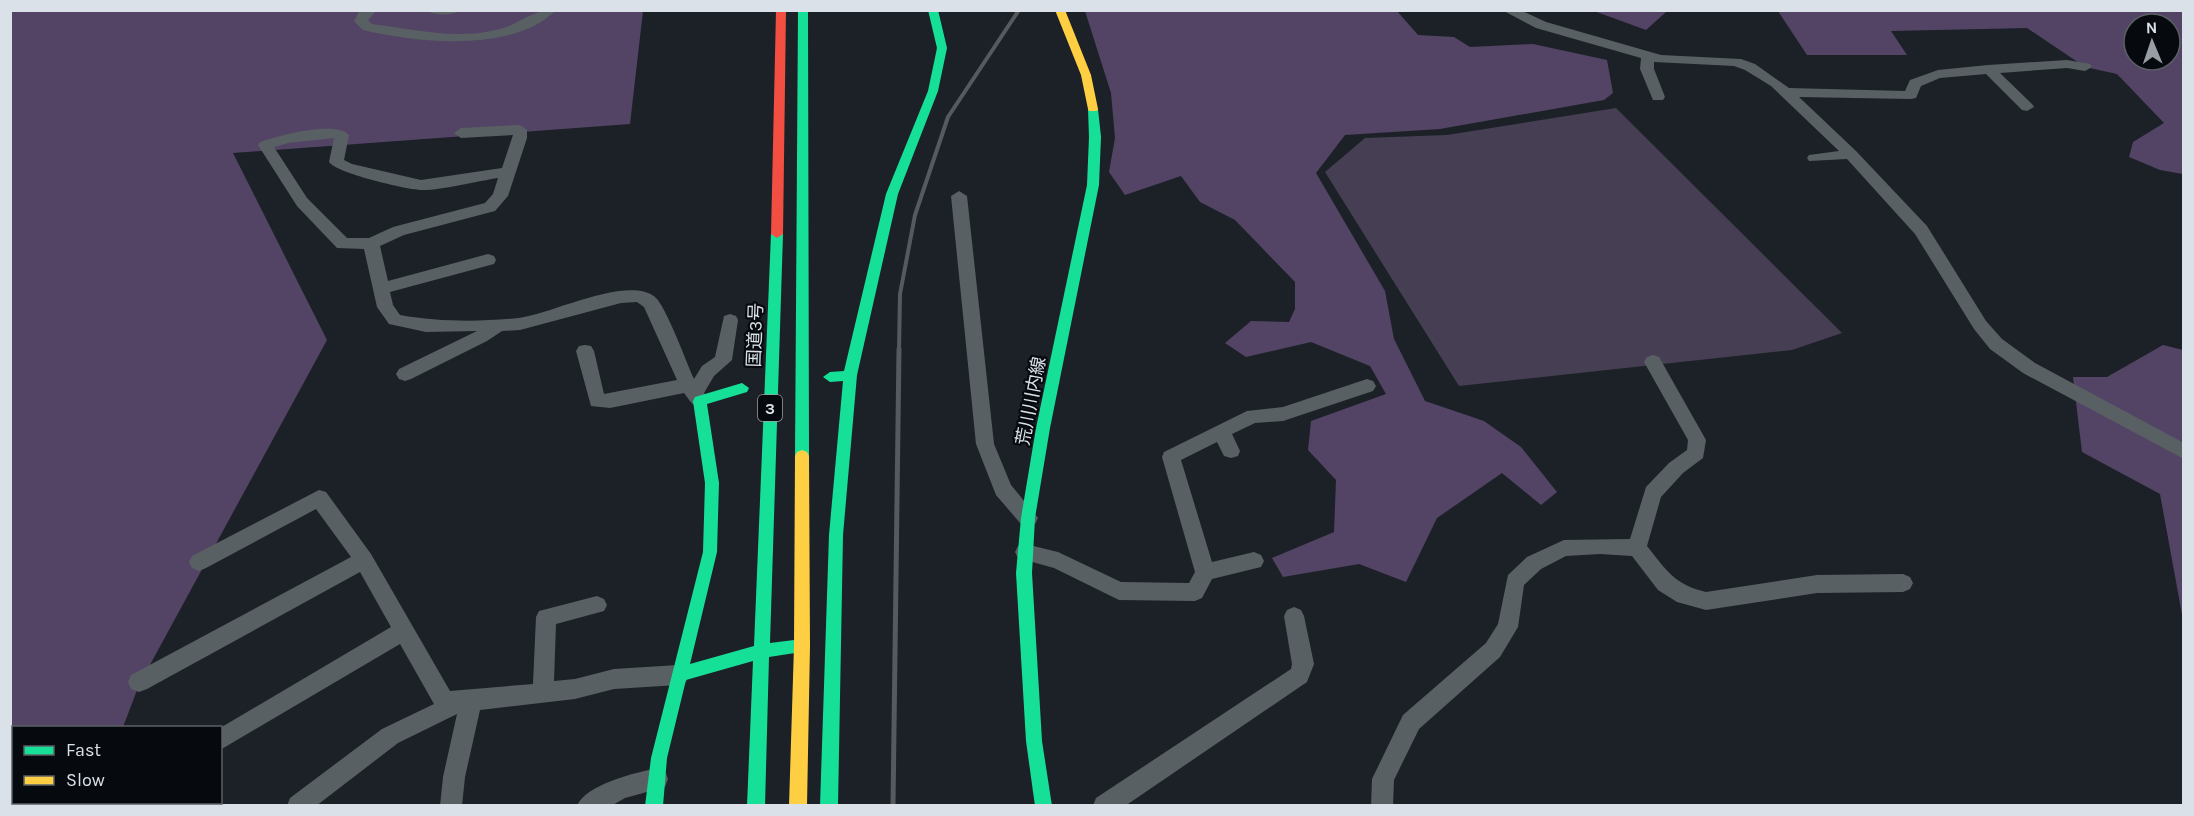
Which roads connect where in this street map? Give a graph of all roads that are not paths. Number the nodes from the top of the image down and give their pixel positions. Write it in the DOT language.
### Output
graph roads {
  1 [pos="370,10"];
  2 [pos="432,10"];
  3 [pos="455,10"];
  4 [pos="550,10"];
  5 [pos="781,10"];
  6 [pos="803,10"];
  7 [pos="933,10"];
  8 [pos="1508,10"];
  9 [pos="1063,17"];
  10 [pos="1648,56"];
  11 [pos="2085,67"];
  12 [pos="1988,69"];
  13 [pos="1784,92"];
  14 [pos="1658,97"];
  15 [pos="2027,107"];
  16 [pos="461,133"];
  17 [pos="1851,154"];
  18 [pos="1814,158"];
  19 [pos="508,172"];
  20 [pos="958,196"];
  21 [pos="490,207"];
  22 [pos="491,224"];
  23 [pos="372,243"];
  24 [pos="488,260"];
  25 [pos="381,289"];
  26 [pos="730,320"];
  27 [pos="496,326"];
  28 [pos="585,351"];
  29 [pos="1653,362"];
  30 [pos="405,374"];
  31 [pos="850,375"];
  32 [pos="830,377"];
  33 [pos="1367,386"];
  34 [pos="742,387"];
  35 [pos="694,393"];
  36 [pos="1221,431"];
  37 [pos="1232,451"];
  38 [pos="2184,452"];
  39 [pos="1028,519"];
  40 [pos="1637,548"];
  41 [pos="1025,552"];
  42 [pos="364,560"];
  43 [pos="1254,561"];
  44 [pos="199,562"];
  45 [pos="1206,572"];
  46 [pos="1903,583"];
  47 [pos="597,605"];
  48 [pos="1293,616"];
  49 [pos="403,630"];
  50 [pos="802,646"];
  51 [pos="762,651"];
  52 [pos="678,675"];
  53 [pos="140,682"];
  54 [pos="543,693"];
  55 [pos="465,701"];
  56 [pos="222,739"];
  57 [pos="657,779"];
  58 [pos="298,806"];
  59 [pos="451,806"];
  60 [pos="588,806"];
  61 [pos="654,806"];
  62 [pos="756,806"];
  63 [pos="798,806"];
  64 [pos="829,806"];
  65 [pos="1044,806"];
  66 [pos="1104,806"];
  67 [pos="1382,806"];
  1 -- 4 [label="street"];
  2 -- 3 [label="street"];
  5 -- 51 [label="main road, 国道3号 / 3"];
  6 -- 50 [label="main road, 3"];
  7 -- 31 [label="main road"];
  8 -- 10 [label="street"];
  9 -- 39 [label="main road, 荒川川内線"];
  10 -- 13 [label="street"];
  10 -- 14 [label="street"];
  11 -- 12 [label="street"];
  12 -- 13 [label="street"];
  12 -- 15 [label="street"];
  13 -- 17 [label="street"];
  16 -- 19 [label="street"];
  17 -- 18 [label="street"];
  17 -- 38 [label="street"];
  19 -- 21 [label="street"];
  19 -- 23 [label="street"];
  20 -- 39 [label="street"];
  21 -- 22 [label="street"];
  21 -- 23 [label="street"];
  23 -- 25 [label="street"];
  24 -- 25 [label="street"];
  25 -- 27 [label="street"];
  26 -- 35 [label="street"];
  27 -- 30 [label="street"];
  27 -- 35 [label="street"];
  28 -- 35 [label="street"];
  29 -- 40 [label="street"];
  31 -- 32 [label="main road"];
  31 -- 64 [label="main road"];
  33 -- 36 [label="street"];
  34 -- 35 [label="main road"];
  35 -- 52 [label="main road"];
  36 -- 37 [label="street"];
  36 -- 45 [label="street"];
  39 -- 41 [label="main road, 荒川川内線"];
  40 -- 46 [label="street"];
  40 -- 67 [label="street"];
  41 -- 45 [label="street"];
  41 -- 65 [label="main road, 荒川川内線"];
  42 -- 44 [label="street"];
  42 -- 49 [label="street"];
  42 -- 53 [label="street"];
  43 -- 45 [label="street"];
  47 -- 54 [label="street"];
  48 -- 66 [label="street"];
  49 -- 55 [label="street"];
  49 -- 56 [label="street"];
  50 -- 51 [label="main road"];
  50 -- 63 [label="main road, 3"];
  51 -- 52 [label="main road"];
  51 -- 62 [label="main road, 国道3号 / 3"];
  52 -- 54 [label="street"];
  52 -- 57 [label="main road"];
  54 -- 55 [label="street"];
  55 -- 58 [label="street"];
  55 -- 59 [label="street"];
  57 -- 60 [label="street"];
  57 -- 61 [label="main road"];
}
